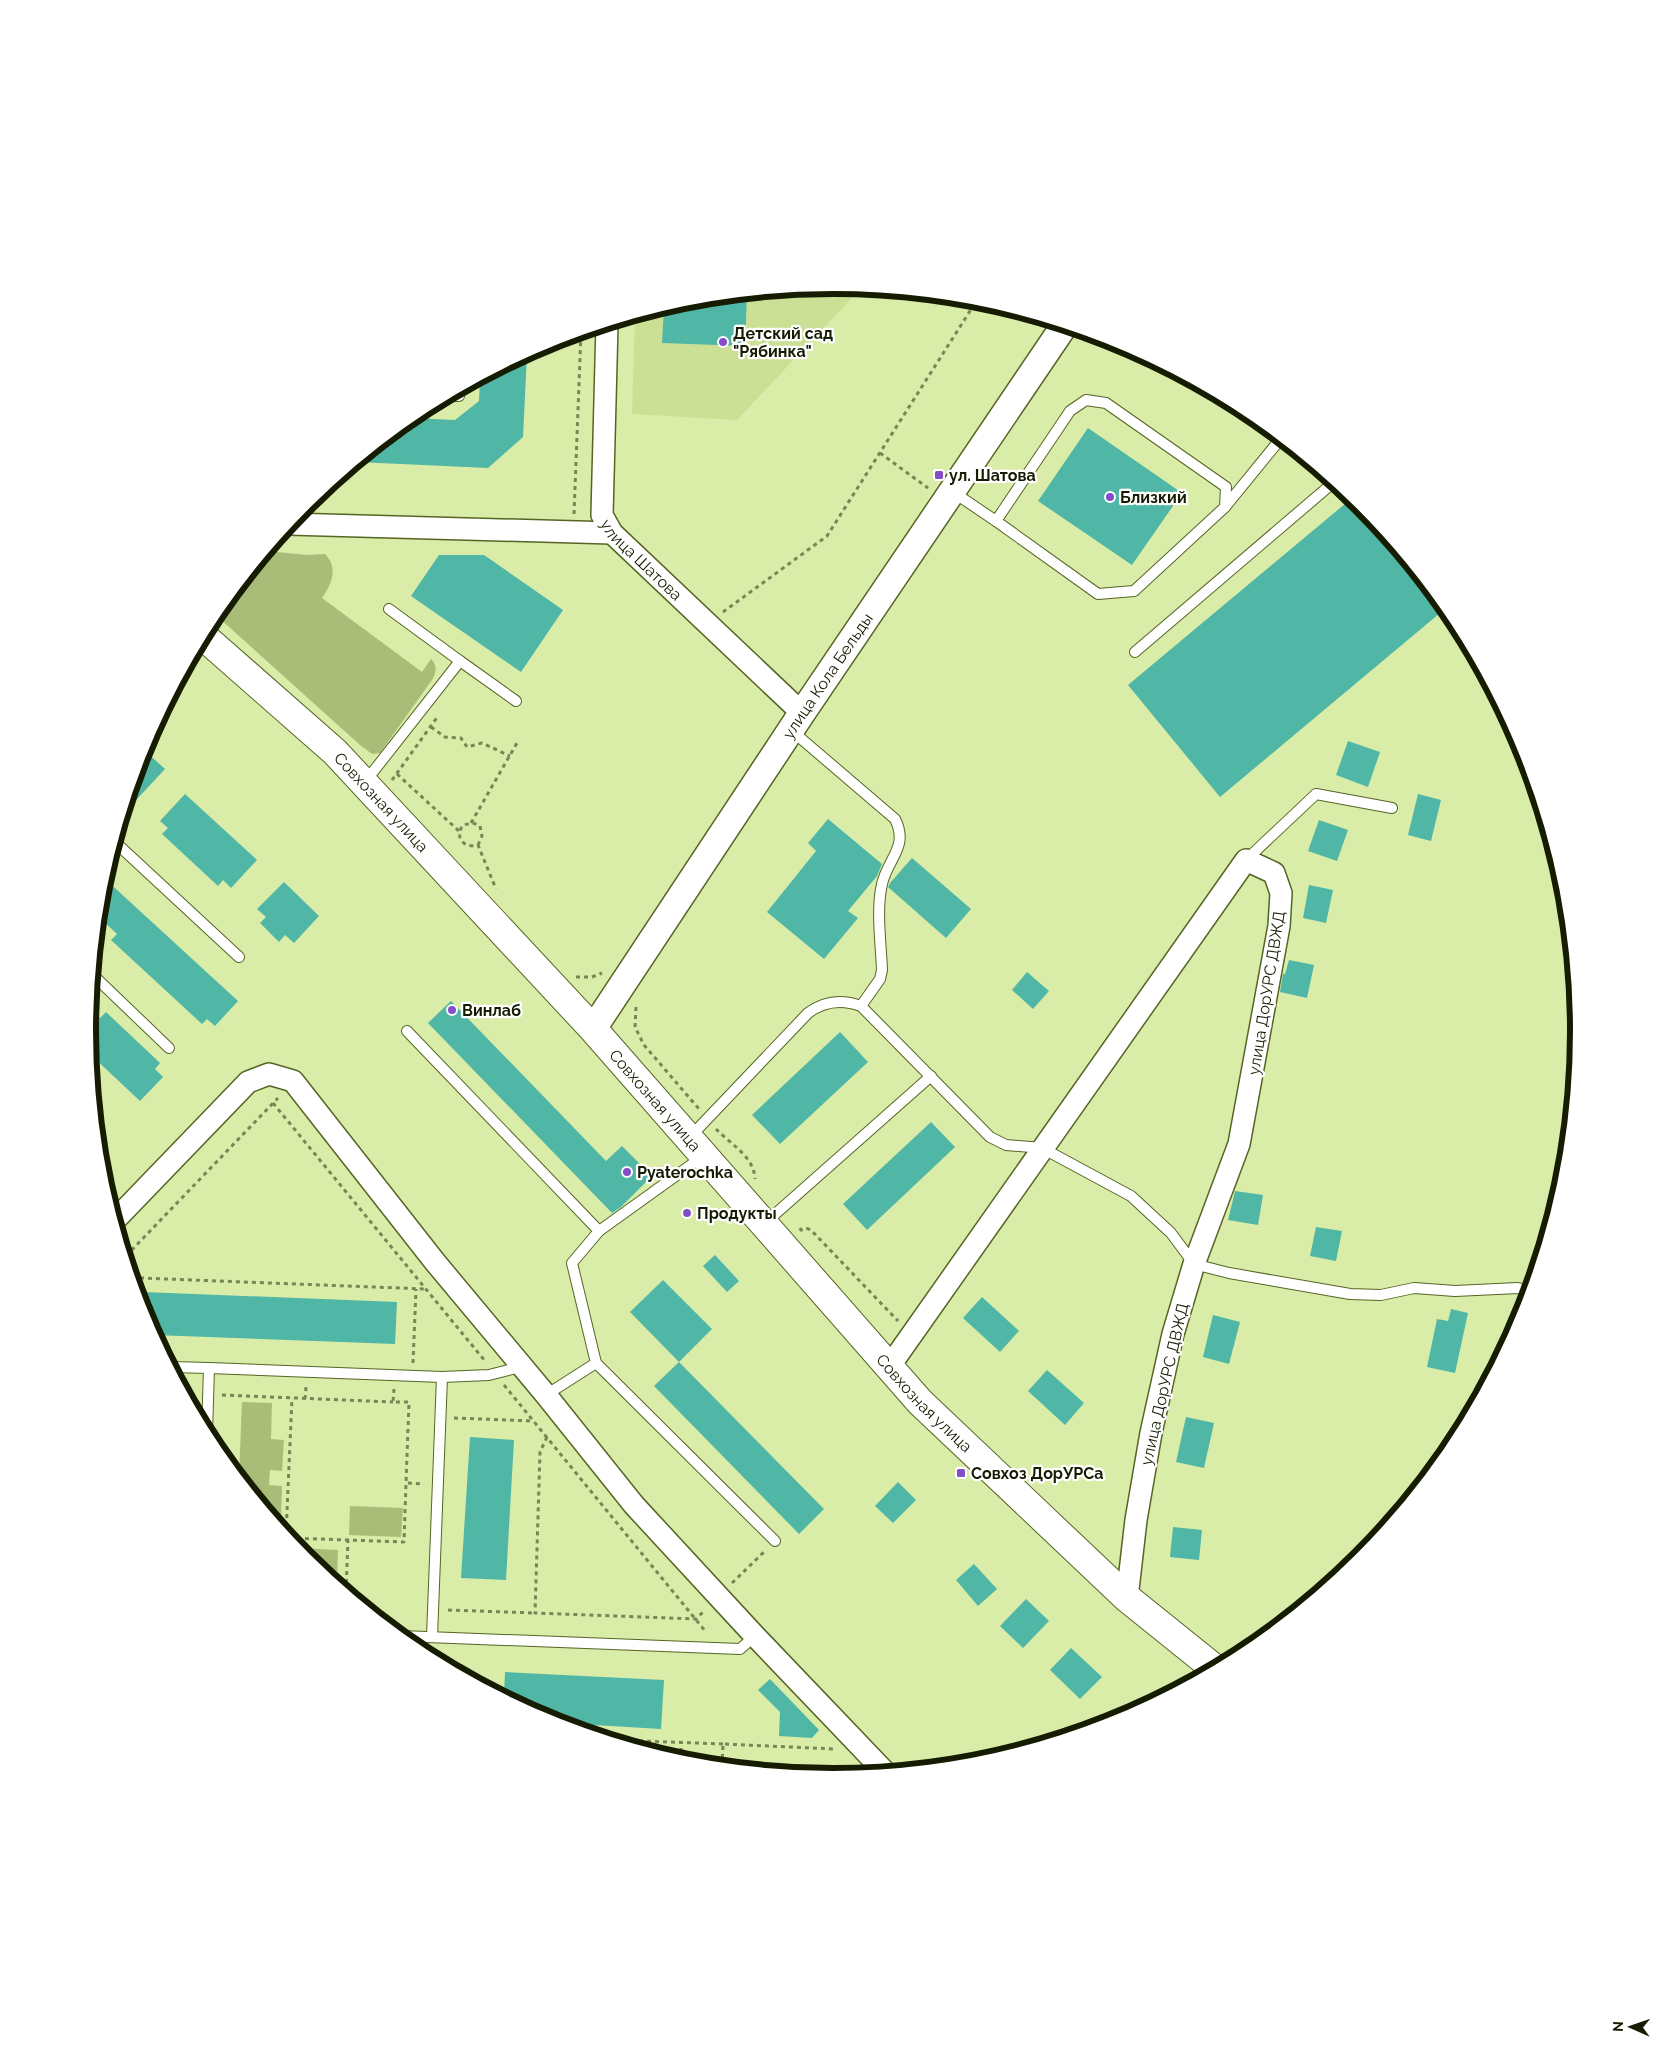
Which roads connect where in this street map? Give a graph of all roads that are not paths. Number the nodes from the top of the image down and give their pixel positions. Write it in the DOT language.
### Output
graph roads {
  1 [pos="607,330"];
  2 [pos="1061,330"];
  3 [pos="1278,442"];
  4 [pos="1329,486"];
  5 [pos="952,491"];
  6 [pos="1225,507"];
  7 [pos="996,521"];
  8 [pos="299,524"];
  9 [pos="612,532"];
  10 [pos="389,609"];
  11 [pos="209,641"];
  12 [pos="1135,652"];
  13 [pos="460,661"];
  14 [pos="516,701"];
  15 [pos="796,722"];
  16 [pos="377,784"];
  17 [pos="1392,808"];
  18 [pos="120,846"];
  19 [pos="1246,860"];
  20 [pos="239,957"];
  21 [pos="98,980"];
  22 [pos="861,1006"];
  23 [pos="593,1029"];
  24 [pos="407,1031"];
  25 [pos="169,1048"];
  26 [pos="931,1076"];
  27 [pos="696,1147"];
  28 [pos="1042,1148"];
  29 [pos="119,1215"];
  30 [pos="764,1224"];
  31 [pos="598,1231"];
  32 [pos="1194,1264"];
  33 [pos="1523,1289"];
  34 [pos="596,1363"];
  35 [pos="520,1366"];
  36 [pos="178,1367"];
  37 [pos="889,1367"];
  38 [pos="209,1368"];
  39 [pos="442,1377"];
  40 [pos="546,1395"];
  41 [pos="207,1419"];
  42 [pos="775,1541"];
  43 [pos="1127,1598"];
  44 [pos="413,1636"];
  45 [pos="755,1636"];
  46 [pos="432,1637"];
  47 [pos="1209,1664"];
  48 [pos="879,1766"];
  1 -- 9 [label="street, улица Шатова"];
  2 -- 5 [label="street, улица Кола Бельды"];
  3 -- 6 [label="lane"];
  4 -- 12 [label="lane"];
  5 -- 7 [label="lane"];
  5 -- 15 [label="street, улица Кола Бельды"];
  6 -- 7 [label="lane"];
  6 -- 7 [label="lane"];
  8 -- 9 [label="street"];
  9 -- 15 [label="street, улица Шатова"];
  10 -- 13 [label="lane"];
  11 -- 16 [label="main road, Совхозная улица"];
  13 -- 14 [label="lane"];
  13 -- 16 [label="lane"];
  15 -- 22 [label="lane"];
  15 -- 23 [label="street, улица Кола Бельды"];
  16 -- 23 [label="main road, Совхозная улица"];
  17 -- 19 [label="lane"];
  18 -- 20 [label="lane"];
  19 -- 28 [label="street"];
  19 -- 32 [label="street, улица ДорУРС ДВЖД"];
  21 -- 25 [label="lane"];
  22 -- 26 [label="lane"];
  22 -- 27 [label="lane"];
  23 -- 27 [label="main road, Совхозная улица"];
  24 -- 31 [label="lane"];
  26 -- 28 [label="lane"];
  26 -- 30 [label="lane"];
  27 -- 30 [label="main road, Совхозная улица"];
  27 -- 31 [label="lane"];
  28 -- 32 [label="lane"];
  28 -- 37 [label="street"];
  29 -- 35 [label="street"];
  30 -- 37 [label="main road, Совхозная улица"];
  31 -- 34 [label="lane"];
  32 -- 33 [label="lane"];
  32 -- 43 [label="street, улица ДорУРС ДВЖД"];
  34 -- 40 [label="lane"];
  34 -- 42 [label="lane"];
  35 -- 39 [label="lane"];
  35 -- 40 [label="street"];
  36 -- 38 [label="lane"];
  37 -- 43 [label="main road, Совхозная улица"];
  38 -- 39 [label="lane"];
  38 -- 41 [label="lane"];
  39 -- 46 [label="lane"];
  40 -- 45 [label="street"];
  43 -- 47 [label="main road, Совхозная улица"];
  44 -- 46 [label="lane"];
  45 -- 46 [label="lane"];
  45 -- 48 [label="street"];
}
